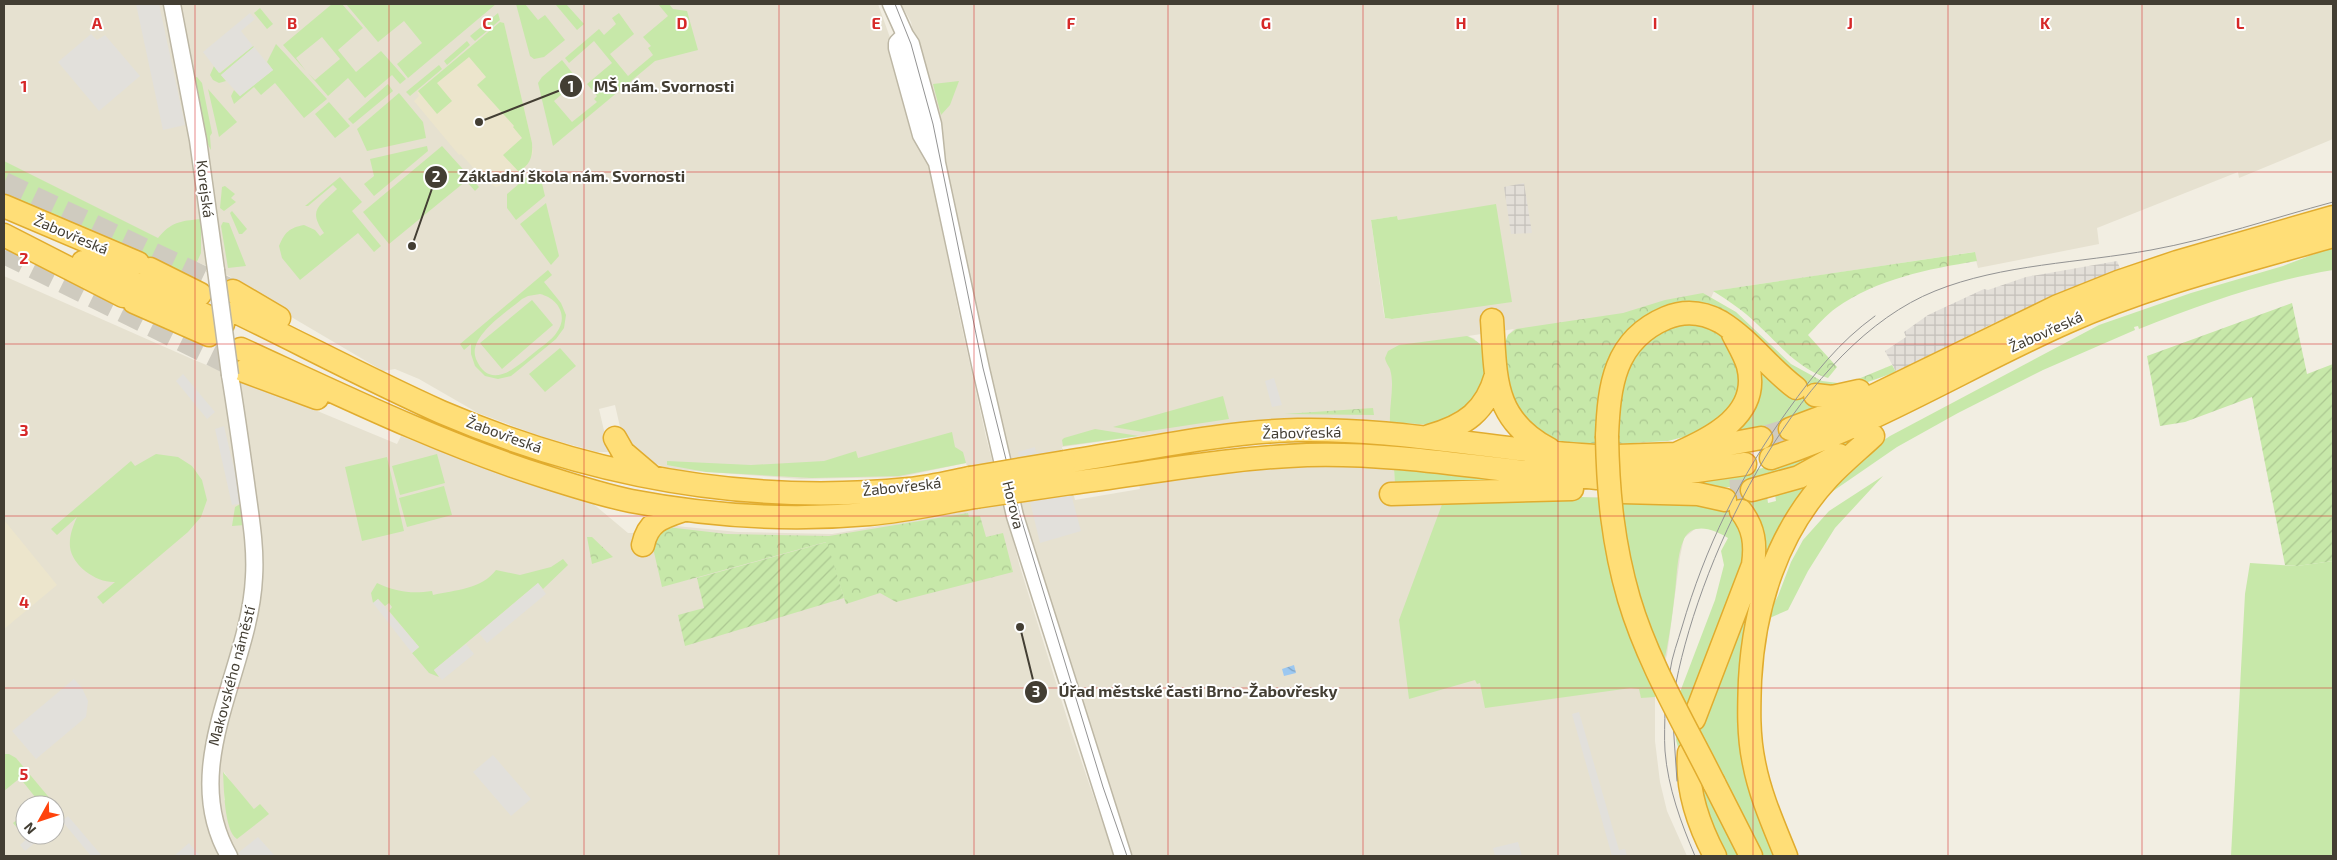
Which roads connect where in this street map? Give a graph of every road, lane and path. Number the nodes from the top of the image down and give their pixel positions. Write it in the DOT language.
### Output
graph roads {
  1 [pos="172,4"];
  2 [pos="891,4"];
  3 [pos="905,36"];
  4 [pos="937,163"];
  5 [pos="9,209"];
  6 [pos="2333,217"];
  7 [pos="5,236"];
  8 [pos="2333,236"];
  9 [pos="137,283"];
  10 [pos="200,294"];
  11 [pos="225,315"];
  12 [pos="1492,320"];
  13 [pos="1732,330"];
  14 [pos="241,349"];
  15 [pos="1969,370"];
  16 [pos="237,373"];
  17 [pos="1922,373"];
  18 [pos="1496,375"];
  19 [pos="1790,429"];
  20 [pos="430,433"];
  21 [pos="1414,436"];
  22 [pos="1873,436"];
  23 [pos="615,438"];
  24 [pos="1558,454"];
  25 [pos="1676,454"];
  26 [pos="1745,464"];
  27 [pos="1508,470"];
  28 [pos="1607,470"];
  29 [pos="658,480"];
  30 [pos="973,488"];
  31 [pos="1573,489"];
  32 [pos="1752,490"];
  33 [pos="1390,494"];
  34 [pos="687,509"];
  35 [pos="643,544"];
  36 [pos="1694,719"];
  37 [pos="1688,753"];
  38 [pos="229,856"];
  39 [pos="1123,856"];
  40 [pos="1714,856"];
  41 [pos="1751,856"];
  42 [pos="1786,856"];
  1 -- 11 [label="street, Korejská, bridge"];
  2 -- 3 [label="street, Horova"];
  3 -- 4 [label="street, Horova"];
  3 -- 4 [label="street"];
  4 -- 39 [label="street, Horova"];
  5 -- 9 [label="highway"];
  6 -- 17 [label="highway, Žabovřeská"];
  7 -- 9 [label="highway"];
  8 -- 15 [label="highway, Žabovřeská"];
  9 -- 10 [label="highway"];
  9 -- 11 [label="highway, Žabovřeská"];
  11 -- 16 [label="street, Korejská, bridge"];
  11 -- 29 [label="highway, Žabovřeská"];
  12 -- 18 [label="highway"];
  13 -- 17 [label="highway"];
  13 -- 25 [label="highway"];
  13 -- 28 [label="highway"];
  14 -- 20 [label="highway, Žabovřeská"];
  15 -- 22 [label="highway"];
  15 -- 25 [label="highway, Žabovřeská"];
  16 -- 20 [label="highway"];
  16 -- 38 [label="street, Makovského náměstí"];
  17 -- 19 [label="highway, Žabovřeská"];
  18 -- 21 [label="highway"];
  18 -- 24 [label="highway"];
  20 -- 34 [label="highway, Žabovřeská"];
  21 -- 24 [label="highway, Žabovřeská"];
  21 -- 30 [label="highway, Žabovřeská, bridge"];
  22 -- 32 [label="highway"];
  22 -- 42 [label="highway"];
  23 -- 29 [label="highway"];
  24 -- 28 [label="highway, Žabovřeská"];
  25 -- 28 [label="highway, Žabovřeská"];
  26 -- 28 [label="highway, Žabovřeská"];
  27 -- 28 [label="highway, Žabovřeská"];
  27 -- 30 [label="highway, Žabovřeská, bridge"];
  27 -- 31 [label="highway"];
  28 -- 31 [label="highway"];
  28 -- 36 [label="highway"];
  28 -- 41 [label="highway, bridge"];
  29 -- 30 [label="highway, Žabovřeská"];
  30 -- 34 [label="highway, Žabovřeská"];
  31 -- 33 [label="highway"];
  34 -- 35 [label="highway"];
  37 -- 40 [label="highway"];
}
